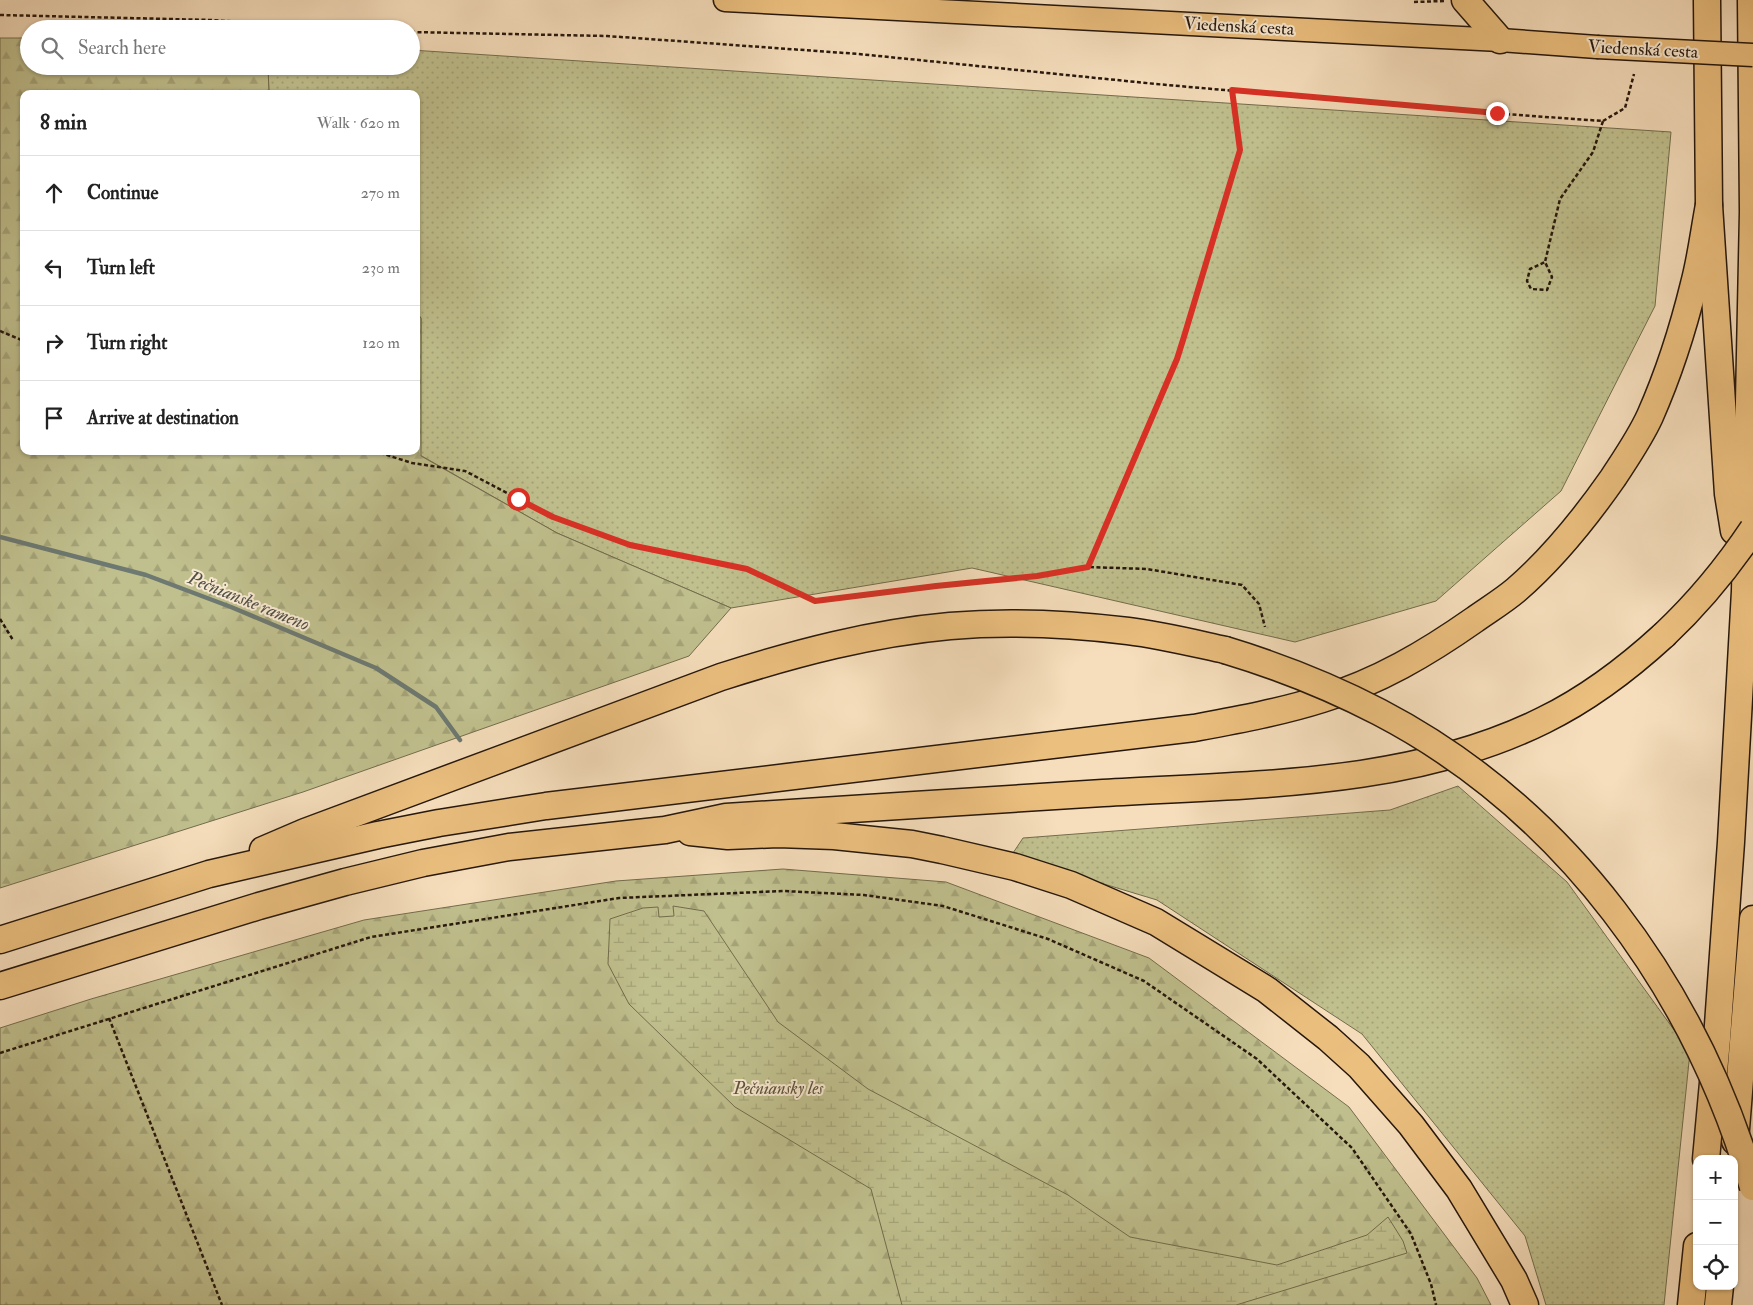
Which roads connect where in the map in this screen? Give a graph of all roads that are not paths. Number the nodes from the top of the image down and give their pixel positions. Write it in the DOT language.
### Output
graph roads {
  1 [pos="725,0"];
  2 [pos="1465,0"];
  3 [pos="1707,0"];
  4 [pos="1751,0"];
  5 [pos="1500,40"];
  6 [pos="1753,55"];
  7 [pos="1709,205"];
  8 [pos="1753,529"];
  9 [pos="1745,591"];
  10 [pos="664,830"];
  11 [pos="209,874"];
  12 [pos="1753,919"];
  13 [pos="0,940"];
  14 [pos="0,986"];
  15 [pos="1706,1155"];
  16 [pos="1733,1155"];
  17 [pos="1753,1186"];
  18 [pos="1693,1285"];
  19 [pos="1720,1290"];
  20 [pos="1525,1305"];
  21 [pos="1691,1305"];
  22 [pos="1718,1305"];
  1 -- 5 [label="main road, Viedenská cesta"];
  2 -- 5 [label="highway"];
  3 -- 7 [label="highway"];
  4 -- 9 [label="highway"];
  5 -- 6 [label="main road, Viedenská cesta, bridge"];
  7 -- 9 [label="highway"];
  7 -- 11 [label="highway"];
  8 -- 10 [label="highway, bridge"];
  9 -- 15 [label="highway"];
  10 -- 14 [label="highway"];
  10 -- 20 [label="highway"];
  11 -- 13 [label="highway"];
  11 -- 17 [label="highway, bridge"];
  12 -- 16 [label="highway"];
  18 -- 21 [label="highway"];
  19 -- 22 [label="highway"];
}
